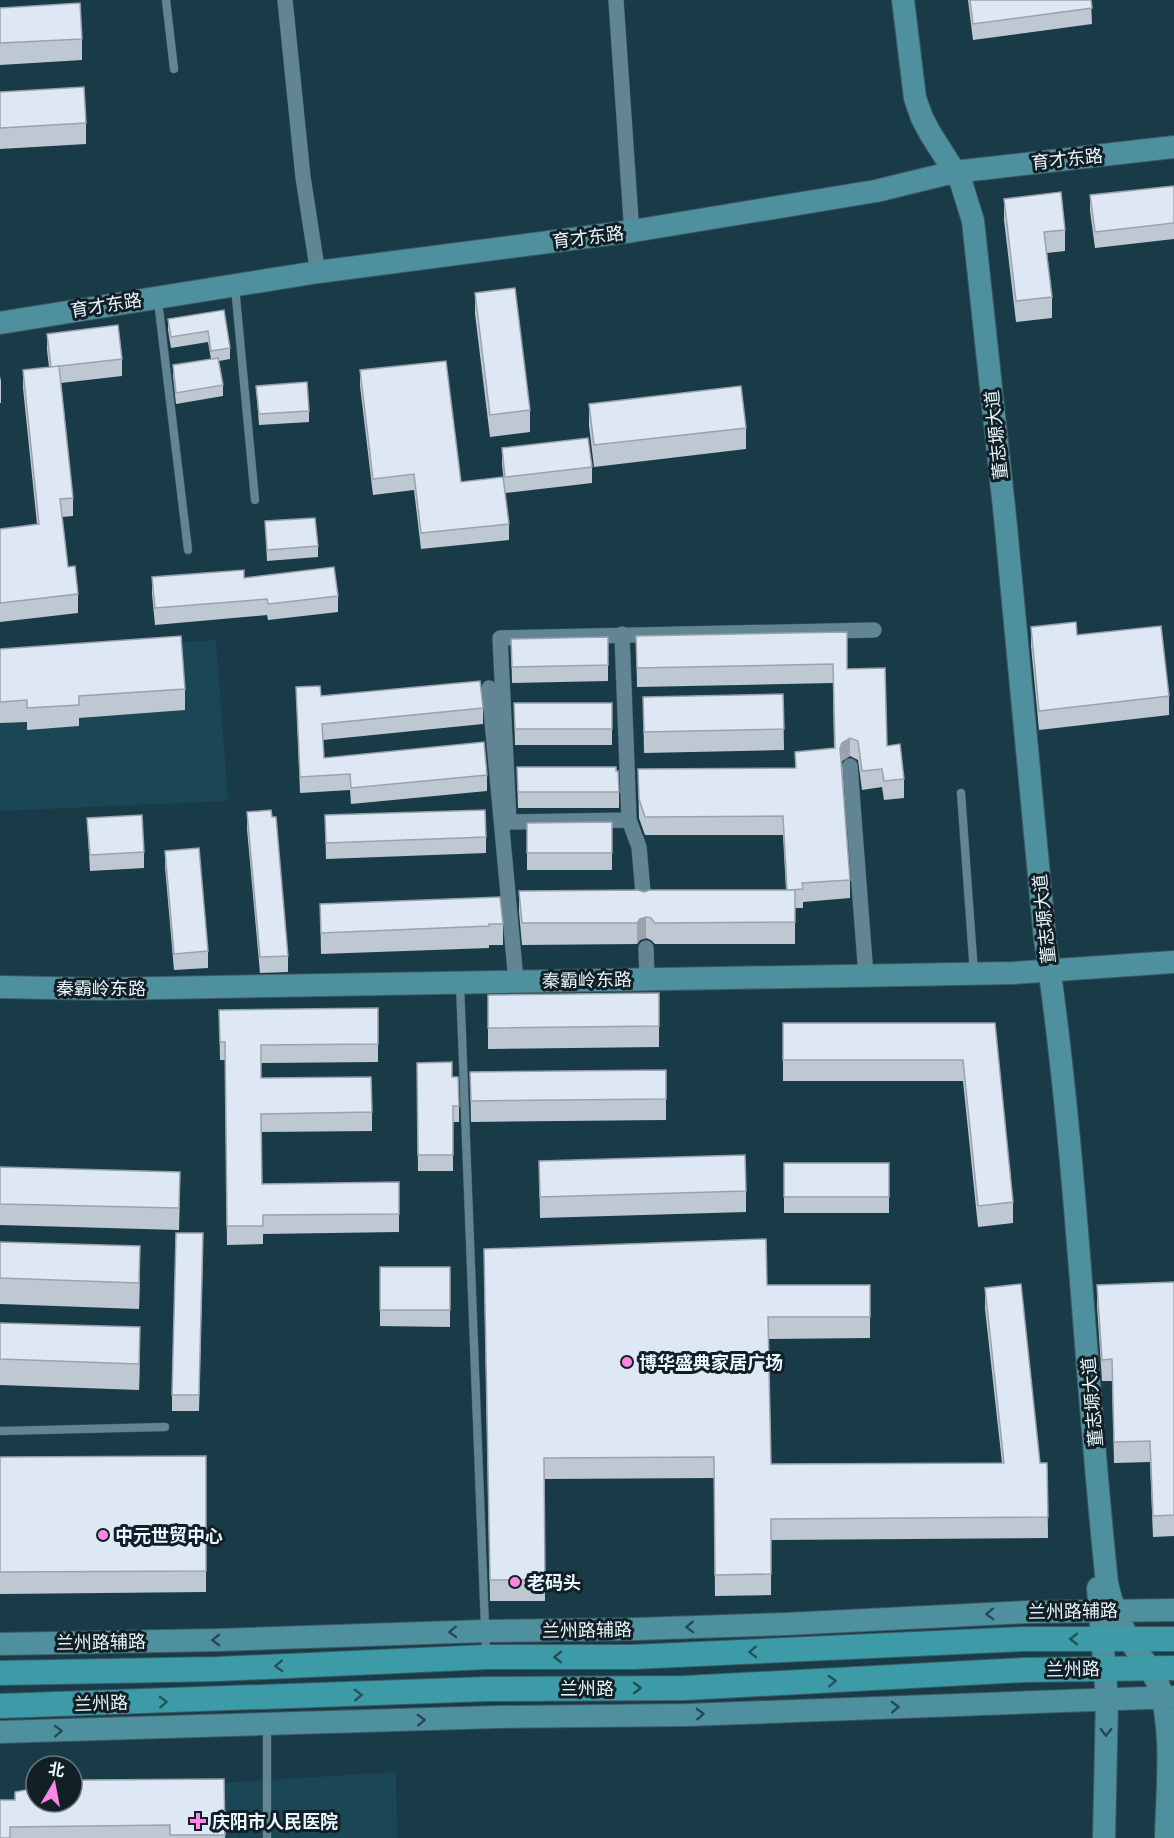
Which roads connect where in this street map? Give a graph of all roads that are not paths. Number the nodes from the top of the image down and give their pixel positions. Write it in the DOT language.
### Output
graph roads {
  1 [pos="166,0"];
  2 [pos="285,0"];
  3 [pos="616,0"];
  4 [pos="894,0"];
  5 [pos="903,0"];
  6 [pos="174,69"];
  7 [pos="1174,136"];
  8 [pos="1174,147"];
  9 [pos="946,168"];
  10 [pos="631,220"];
  11 [pos="316,261"];
  12 [pos="235,285"];
  13 [pos="157,297"];
  14 [pos="0,312"];
  15 [pos="0,323"];
  16 [pos="255,500"];
  17 [pos="188,550"];
  18 [pos="874,630"];
  19 [pos="622,634"];
  20 [pos="489,688"];
  21 [pos="850,766"];
  22 [pos="961,793"];
  23 [pos="629,820"];
  24 [pos="644,904"];
  25 [pos="646,948"];
  26 [pos="1174,954"];
  27 [pos="1174,962"];
  28 [pos="1044,967"];
  29 [pos="974,970"];
  30 [pos="866,972"];
  31 [pos="647,975"];
  32 [pos="515,977"];
  33 [pos="460,978"];
  34 [pos="0,979"];
  35 [pos="0,987"];
  36 [pos="165,1427"];
  37 [pos="0,1431"];
  38 [pos="1174,1610"];
  39 [pos="1107,1611"];
  40 [pos="485,1631"];
  41 [pos="1102,1639"];
  42 [pos="1129,1639"];
  43 [pos="1174,1639"];
  44 [pos="0,1644"];
  45 [pos="487,1657"];
  46 [pos="1149,1668"];
  47 [pos="1174,1668"];
  48 [pos="1104,1669"];
  49 [pos="0,1672"];
  50 [pos="1168,1697"];
  51 [pos="1107,1699"];
  52 [pos="0,1706"];
  53 [pos="267,1725"];
  54 [pos="0,1732"];
  55 [pos="267,1838"];
  56 [pos="1104,1838"];
  57 [pos="1166,1838"];
  1 -- 6 [label="lane"];
  2 -- 11 [label="street"];
  3 -- 10 [label="street"];
  4 -- 9 [label="street, 董志塬大道"];
  5 -- 9 [label="street, 董志塬大道"];
  7 -- 9 [label="street, 育才东路"];
  8 -- 9 [label="street, 育才东路"];
  9 -- 10 [label="street, 育才东路"];
  9 -- 12 [label="street, 育才东路"];
  9 -- 28 [label="street, 董志塬大道"];
  10 -- 11 [label="street, 育才东路"];
  11 -- 14 [label="street, 育才东路"];
  12 -- 13 [label="street, 育才东路"];
  12 -- 16 [label="lane"];
  13 -- 15 [label="street, 育才东路"];
  13 -- 17 [label="lane"];
  18 -- 19 [label="street"];
  19 -- 23 [label="street"];
  19 -- 23 [label="street"];
  20 -- 32 [label="street"];
  21 -- 30 [label="street"];
  22 -- 29 [label="lane"];
  23 -- 24 [label="street"];
  25 -- 31 [label="street"];
  26 -- 28 [label="street, 秦霸岭东路"];
  27 -- 28 [label="street, 秦霸岭东路"];
  28 -- 29 [label="street, 秦霸岭东路"];
  28 -- 39 [label="street, 董志塬大道"];
  29 -- 30 [label="street, 秦霸岭东路"];
  30 -- 31 [label="street, 秦霸岭东路"];
  31 -- 32 [label="street, 秦霸岭东路"];
  32 -- 33 [label="street, 秦霸岭东路"];
  33 -- 34 [label="street, 秦霸岭东路"];
  33 -- 35 [label="street, 秦霸岭东路"];
  33 -- 40 [label="lane"];
  36 -- 37 [label="lane"];
  38 -- 39 [label="street, 兰州路辅路"];
  39 -- 40 [label="street, 兰州路辅路, one-way"];
  39 -- 41 [label="street, 董志塬大道"];
  39 -- 42 [label="street, 董志塬大道"];
  40 -- 44 [label="street, 兰州路辅路, one-way"];
  40 -- 45 [label="lane"];
  41 -- 42 [label="main road, 兰州路"];
  41 -- 45 [label="main road, 兰州路, one-way"];
  41 -- 48 [label="street, 董志塬大道"];
  42 -- 43 [label="main road, 兰州路"];
  42 -- 46 [label="street, 董志塬大道"];
  45 -- 49 [label="main road, 兰州路, one-way"];
  46 -- 47 [label="main road, 兰州路"];
  46 -- 48 [label="main road, 兰州路"];
  46 -- 50 [label="street, 董志塬大道"];
  48 -- 51 [label="street, 董志塬大道"];
  52 -- 48 [label="main road, 兰州路, one-way"];
  50 -- 51 [label="street"];
  50 -- 57 [label="street, 董志塬大道"];
  53 -- 51 [label="street, one-way"];
  51 -- 56 [label="street, 董志塬大道, one-way"];
  54 -- 53 [label="street, one-way"];
  53 -- 55 [label="lane"];
}
